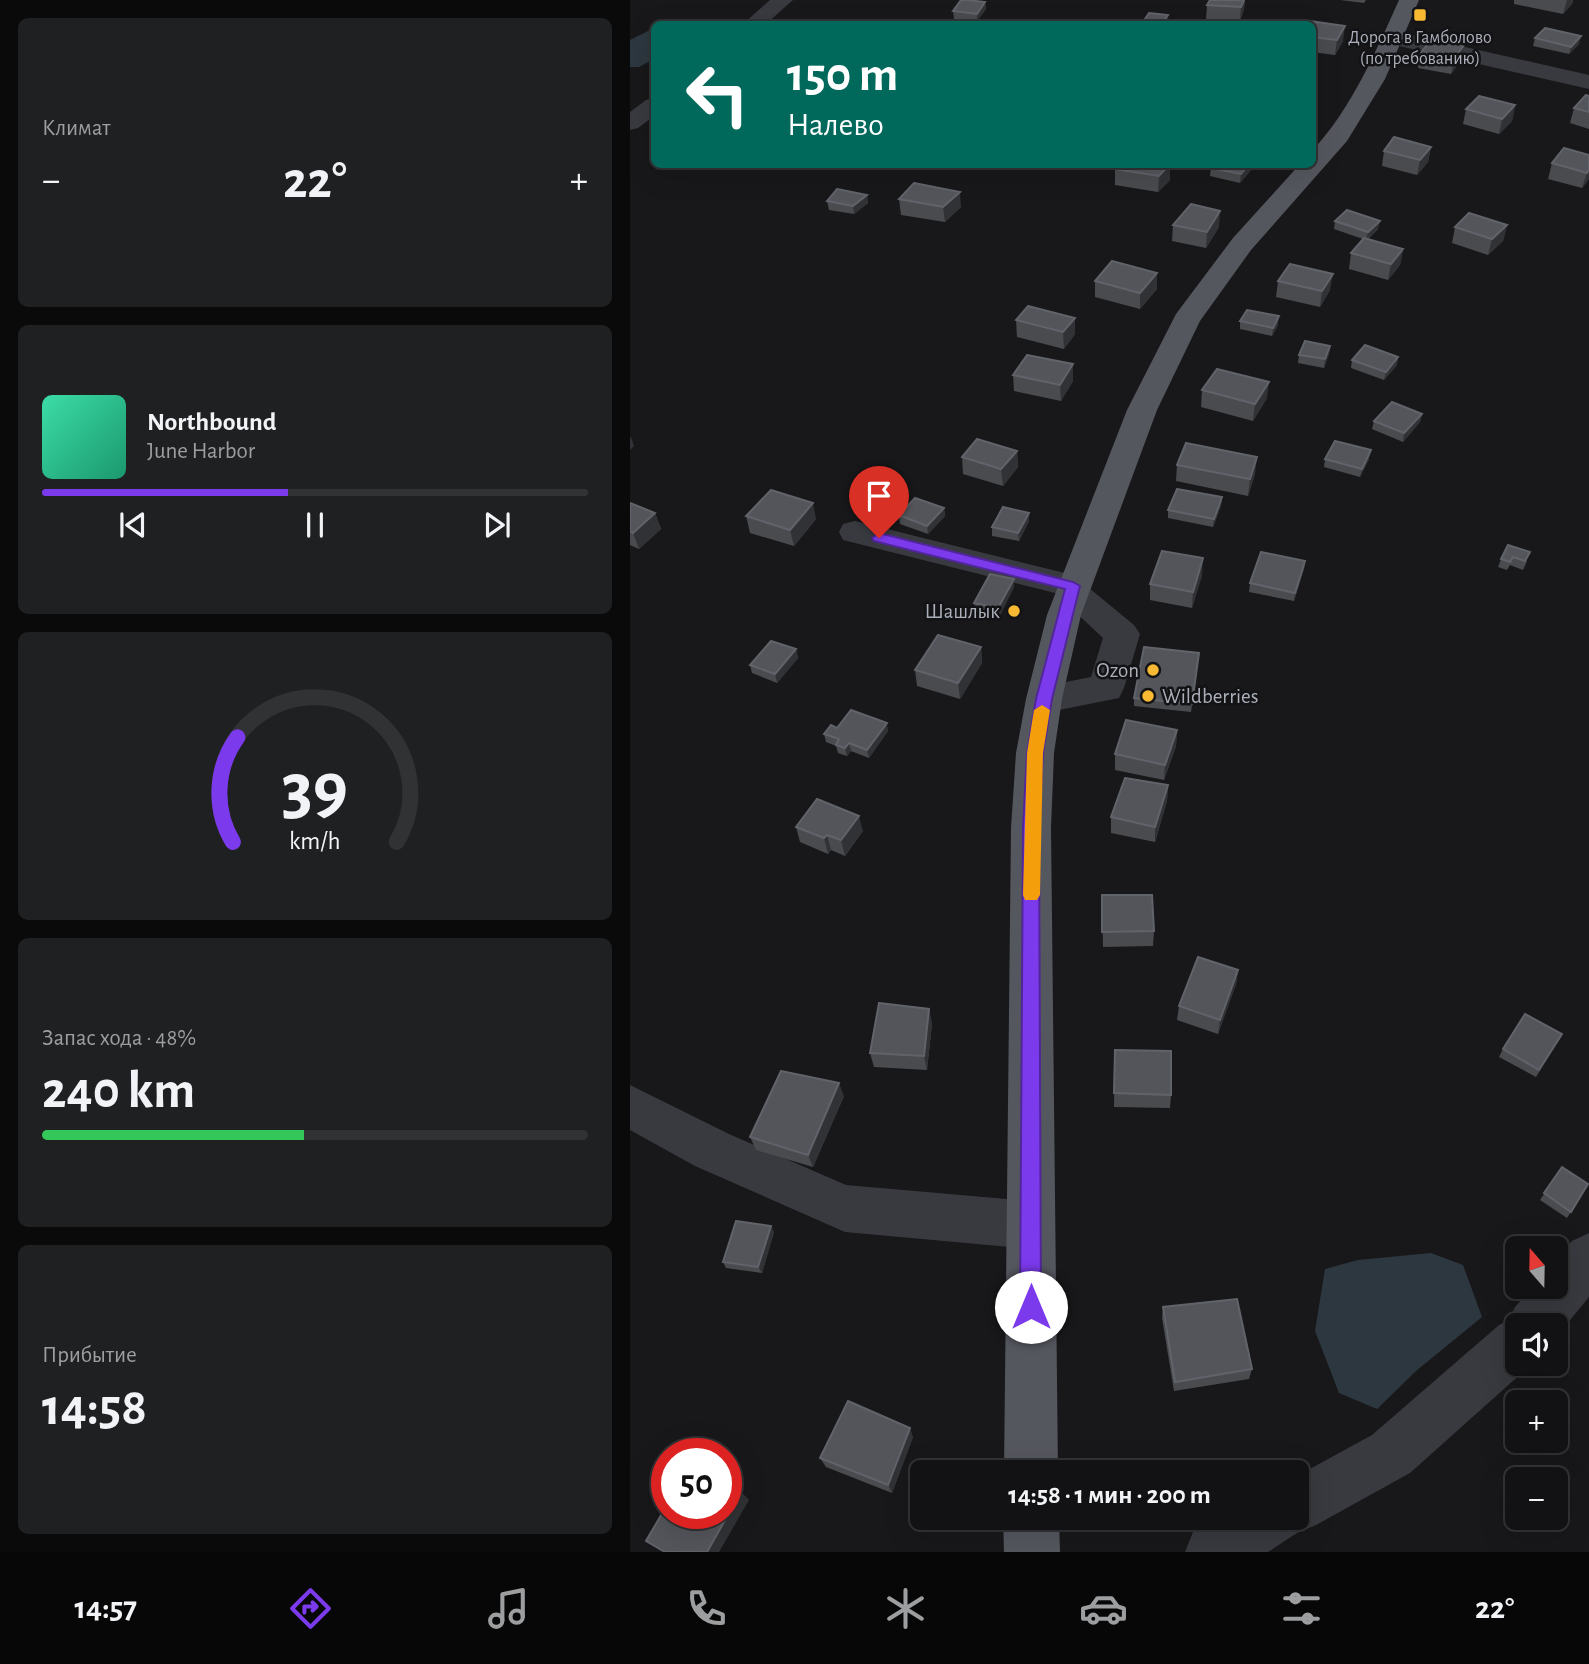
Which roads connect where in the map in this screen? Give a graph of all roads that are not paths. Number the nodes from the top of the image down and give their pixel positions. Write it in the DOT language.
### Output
graph roads {
  1 [pos="783,0"];
  2 [pos="1409,0"];
  3 [pos="757,21"];
  4 [pos="1394,38"];
  5 [pos="1589,82"];
  6 [pos="651,107"];
  7 [pos="630,123"];
  8 [pos="1316,162"];
  9 [pos="1311,168"];
  10 [pos="855,532"];
  11 [pos="1072,589"];
  12 [pos="1044,699"];
  13 [pos="630,1106"];
  14 [pos="1031,1225"];
  15 [pos="1589,1258"];
  16 [pos="1543,1313"];
  17 [pos="1505,1354"];
  18 [pos="1031,1460"];
  19 [pos="1309,1499"];
  20 [pos="1015,1530"];
  21 [pos="1031,1530"];
  22 [pos="1253,1530"];
  23 [pos="1004,1552"];
  24 [pos="1032,1552"];
  25 [pos="1213,1552"];
  1 -- 3 [label="lane"];
  2 -- 4 [label="main road"];
  4 -- 5 [label="lane"];
  4 -- 8 [label="main road"];
  6 -- 7 [label="lane"];
  9 -- 11 [label="main road"];
  10 -- 11 [label="lane"];
  11 -- 12 [label="main road"];
  11 -- 12 [label="lane"];
  12 -- 14 [label="main road"];
  13 -- 14 [label="lane"];
  14 -- 18 [label="main road"];
  15 -- 16 [label="lane"];
  17 -- 19 [label="lane"];
  20 -- 23 [label="lane"];
  21 -- 24 [label="main road"];
  22 -- 25 [label="lane"];
}
